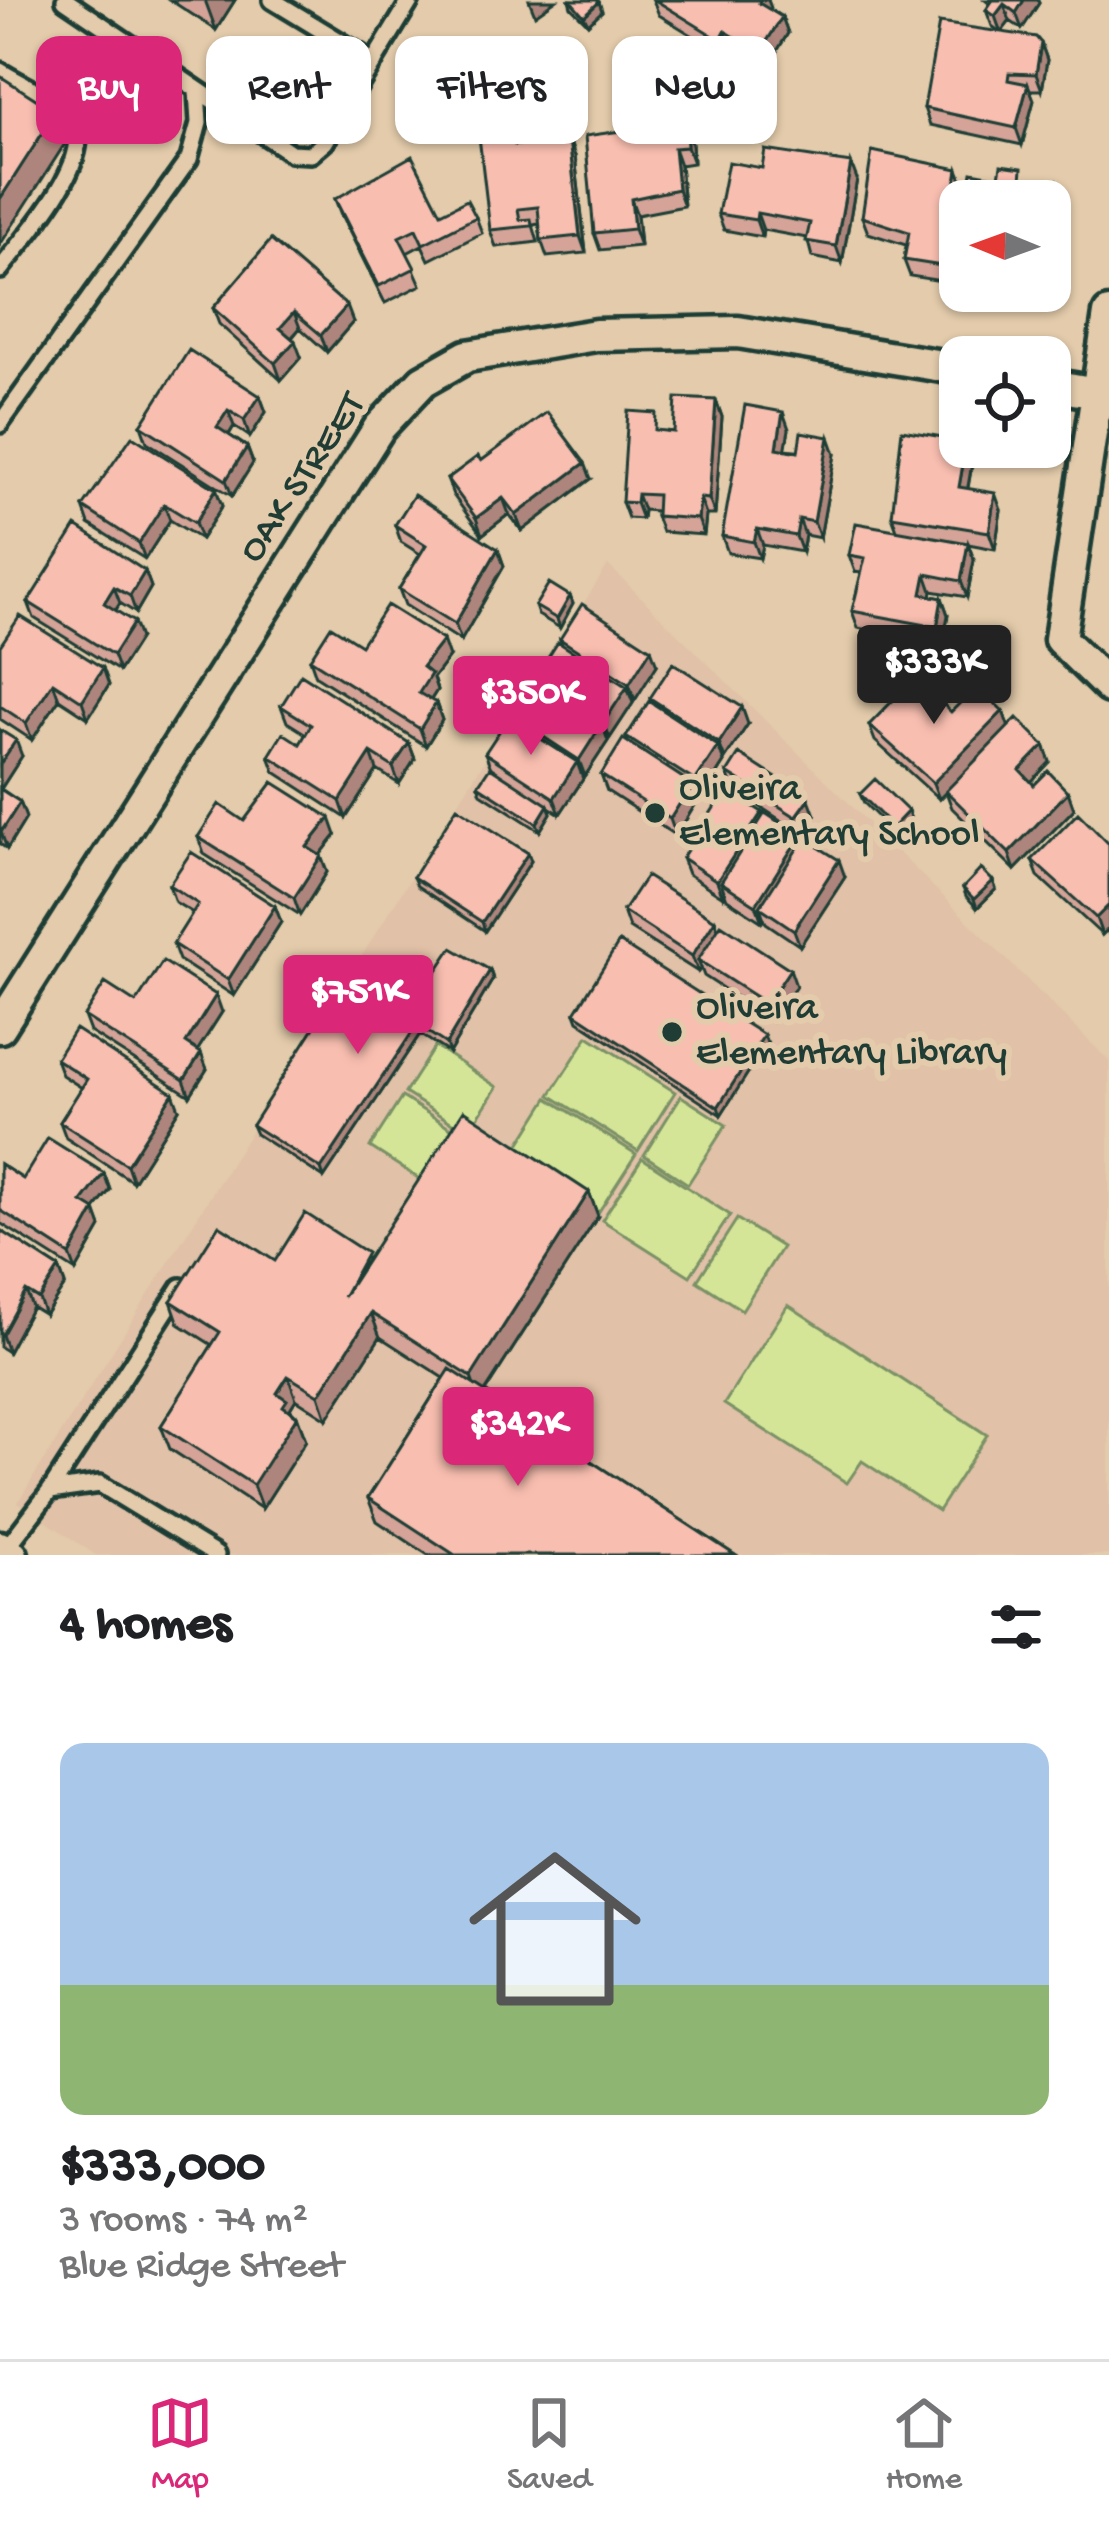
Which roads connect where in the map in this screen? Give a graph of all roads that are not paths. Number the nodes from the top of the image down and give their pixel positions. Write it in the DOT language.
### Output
graph roads {
  1 [pos="65,0"];
  2 [pos="272,0"];
  3 [pos="411,0"];
  4 [pos="374,62"];
  5 [pos="0,71"];
  6 [pos="197,90"];
  7 [pos="0,270"];
  8 [pos="1109,314"];
  9 [pos="939,366"];
  10 [pos="1071,389"];
  11 [pos="1103,394"];
  12 [pos="0,424"];
  13 [pos="1109,687"];
  14 [pos="0,1028"];
  15 [pos="186,1279"];
  16 [pos="50,1491"];
  17 [pos="6,1551"];
  18 [pos="216,1555"];
  1 -- 6 [label="lane"];
  2 -- 4 [label="lane"];
  3 -- 4 [label="lane"];
  4 -- 6 [label="lane"];
  5 -- 7 [label="lane"];
  6 -- 12 [label="lane"];
  8 -- 11 [label="street"];
  9 -- 14 [label="street, OAK STREET"];
  10 -- 11 [label="street"];
  11 -- 13 [label="street"];
  15 -- 16 [label="lane"];
  16 -- 17 [label="lane"];
  16 -- 18 [label="lane"];
}
